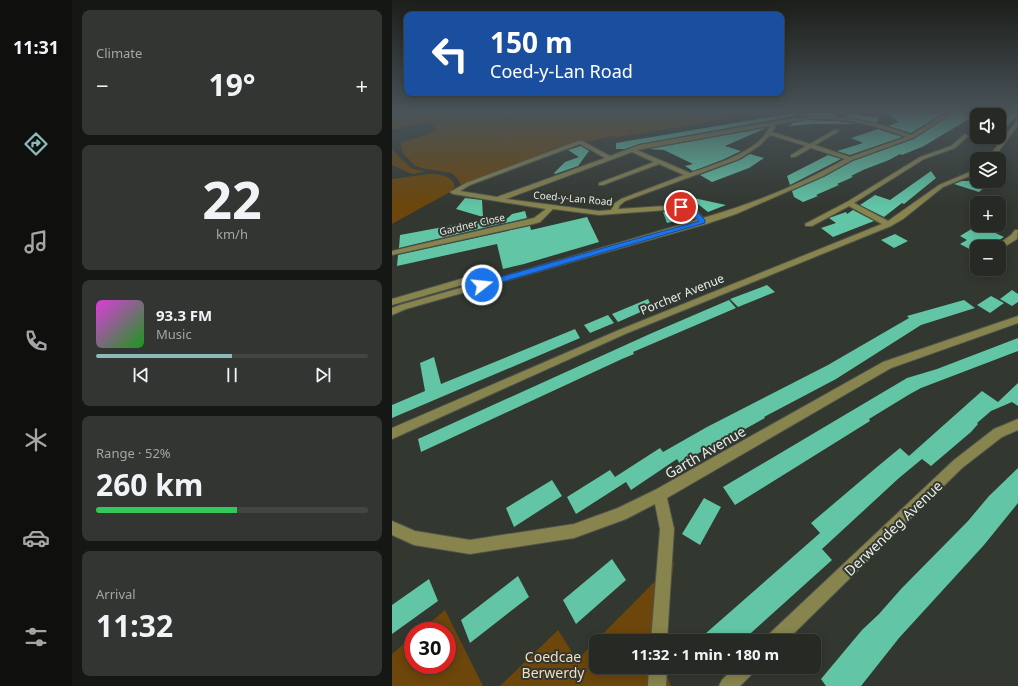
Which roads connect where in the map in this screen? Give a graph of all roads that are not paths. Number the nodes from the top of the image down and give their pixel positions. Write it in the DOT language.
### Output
graph roads {
  1 [pos="577,143"];
  2 [pos="582,143"];
  3 [pos="658,143"];
  4 [pos="758,143"];
  5 [pos="802,143"];
  6 [pos="817,143"];
  7 [pos="892,143"];
  8 [pos="957,143"];
  9 [pos="1002,143"];
  10 [pos="812,146"];
  11 [pos="633,150"];
  12 [pos="995,152"];
  13 [pos="793,156"];
  14 [pos="610,158"];
  15 [pos="850,159"];
  16 [pos="659,162"];
  17 [pos="970,174"];
  18 [pos="691,176"];
  19 [pos="601,184"];
  20 [pos="497,200"];
  21 [pos="849,203"];
  22 [pos="552,207"];
  23 [pos="614,212"];
  24 [pos="703,222"];
  25 [pos="809,224"];
  26 [pos="888,224"];
  27 [pos="1018,232"];
  28 [pos="1006,242"];
  29 [pos="392,252"];
  30 [pos="482,285"];
  31 [pos="392,302"];
  32 [pos="392,312"];
  33 [pos="1018,319"];
  34 [pos="1018,424"];
  35 [pos="392,434"];
  36 [pos="660,495"];
  37 [pos="392,528"];
  38 [pos="659,634"];
  39 [pos="781,634"];
  40 [pos="658,674"];
  41 [pos="740,674"];
  42 [pos="657,686"];
  43 [pos="728,686"];
  1 -- 20 [label="street, Coed-y-Lan Road"];
  2 -- 14 [label="street, Coed-y-Lan Road"];
  3 -- 11 [label="street"];
  4 -- 18 [label="street"];
  5 -- 10 [label="street"];
  6 -- 10 [label="street"];
  7 -- 15 [label="street"];
  8 -- 21 [label="street"];
  9 -- 12 [label="street"];
  10 -- 13 [label="street"];
  10 -- 15 [label="street"];
  11 -- 14 [label="street"];
  11 -- 16 [label="street"];
  14 -- 20 [label="street"];
  15 -- 24 [label="street"];
  16 -- 18 [label="street"];
  16 -- 19 [label="street"];
  17 -- 26 [label="street, Porcher Avenue"];
  18 -- 23 [label="street"];
  20 -- 22 [label="street, Coed-y-Lan Road"];
  21 -- 25 [label="street"];
  21 -- 26 [label="street"];
  22 -- 23 [label="street, Coed-y-Lan Road"];
  22 -- 29 [label="street, Gardner Close"];
  23 -- 24 [label="street, Coed-y-Lan Road"];
  24 -- 30 [label="street"];
  26 -- 35 [label="street, Porcher Avenue"];
  27 -- 28 [label="street"];
  30 -- 31 [label="street"];
  30 -- 32 [label="street"];
  33 -- 36 [label="street, Garth Avenue"];
  34 -- 39 [label="street, Derwendeg Avenue"];
  36 -- 37 [label="street, Garth Avenue"];
  36 -- 38 [label="street"];
  40 -- 42 [label="street"];
  41 -- 43 [label="street"];
}
